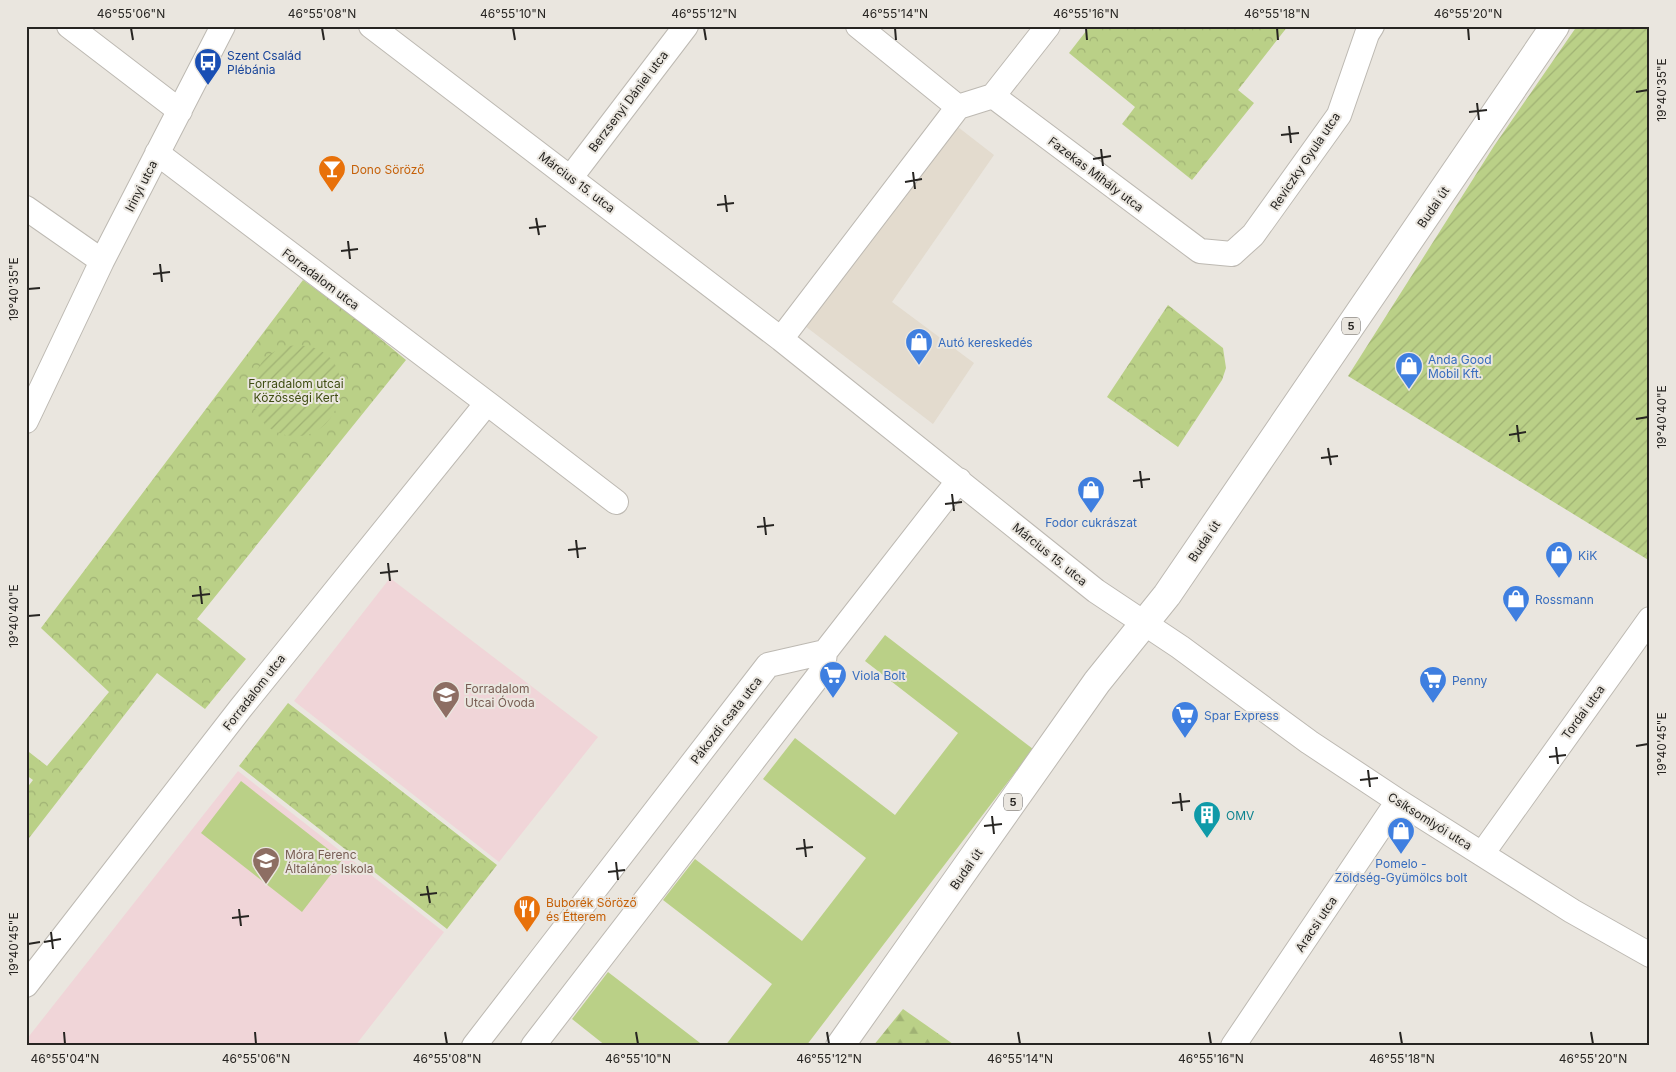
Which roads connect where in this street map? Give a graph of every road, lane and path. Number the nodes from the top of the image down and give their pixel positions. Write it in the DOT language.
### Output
graph roads {
  1 [pos="69,26"];
  2 [pos="223,26"];
  3 [pos="371,26"];
  4 [pos="686,26"];
  5 [pos="858,26"];
  6 [pos="1048,26"];
  7 [pos="1372,26"];
  8 [pos="1554,26"];
  9 [pos="993,96"];
  10 [pos="958,107"];
  11 [pos="180,111"];
  12 [pos="157,153"];
  13 [pos="571,176"];
  14 [pos="26,208"];
  15 [pos="1200,250"];
  16 [pos="102,261"];
  17 [pos="781,339"];
  18 [pos="33,390"];
  19 [pos="487,404"];
  20 [pos="26,422"];
  21 [pos="959,480"];
  22 [pos="616,502"];
  23 [pos="1650,619"];
  24 [pos="1144,624"];
  25 [pos="825,652"];
  26 [pos="1398,801"];
  27 [pos="1482,854"];
  28 [pos="1650,956"];
  29 [pos="26,985"];
  30 [pos="474,1046"];
  31 [pos="533,1046"];
  32 [pos="840,1046"];
  33 [pos="1233,1046"];
  1 -- 11 [label="street"];
  2 -- 11 [label="street, Irinyi utca"];
  3 -- 13 [label="street, Március 15. utca"];
  4 -- 13 [label="street, Berzsenyi Dániel utca"];
  5 -- 10 [label="street"];
  6 -- 9 [label="street"];
  7 -- 15 [label="street, Reviczky Gyula utca"];
  8 -- 24 [label="main road, Budai út / 5"];
  9 -- 10 [label="street"];
  9 -- 15 [label="street, Fazekas Mihály utca"];
  10 -- 17 [label="street"];
  11 -- 12 [label="street, Irinyi utca"];
  12 -- 16 [label="street, Irinyi utca"];
  12 -- 19 [label="street, Forradalom utca"];
  13 -- 17 [label="street, Március 15. utca"];
  14 -- 16 [label="street"];
  16 -- 18 [label="street, Irinyi utca"];
  17 -- 21 [label="street, Március 15. utca"];
  18 -- 20 [label="street, Irinyi utca"];
  19 -- 22 [label="street, Forradalom utca"];
  19 -- 29 [label="street, Forradalom utca"];
  21 -- 24 [label="street, Március 15. utca"];
  21 -- 25 [label="street"];
  23 -- 27 [label="street, Tordai utca"];
  24 -- 26 [label="street, Csíksomlyói utca"];
  24 -- 32 [label="main road, Budai út / 5"];
  25 -- 30 [label="street, Pákozdi csata utca"];
  25 -- 31 [label="street"];
  26 -- 27 [label="street, Csíksomlyói utca"];
  26 -- 33 [label="street, Aracsi utca"];
  27 -- 28 [label="street, Csíksomlyói utca"];
}
